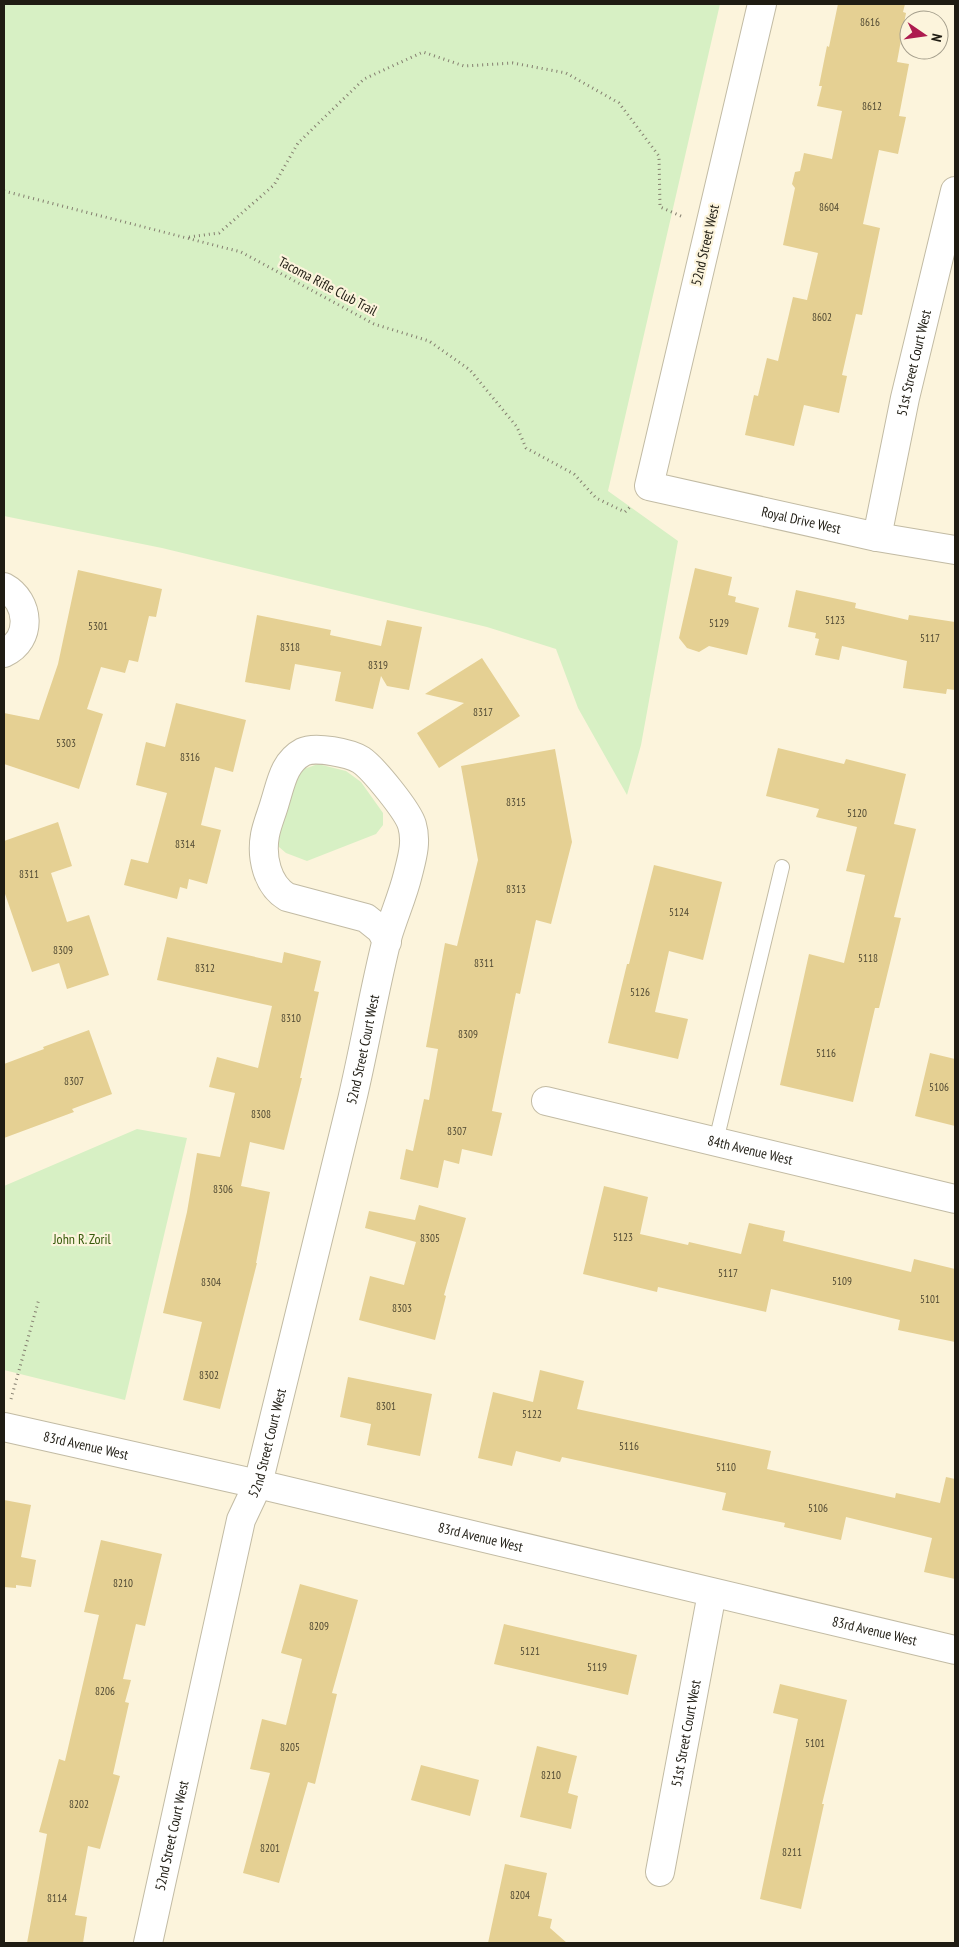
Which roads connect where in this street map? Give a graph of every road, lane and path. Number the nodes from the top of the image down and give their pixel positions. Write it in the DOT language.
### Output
graph roads {
  1 [pos="762,4"];
  2 [pos="4,191"];
  3 [pos="955,191"];
  4 [pos="709,229"];
  5 [pos="188,237"];
  6 [pos="649,486"];
  7 [pos="877,537"];
  8 [pos="955,550"];
  9 [pos="4,587"];
  10 [pos="4,653"];
  11 [pos="782,867"];
  12 [pos="387,942"];
  13 [pos="546,1101"];
  14 [pos="716,1141"];
  15 [pos="955,1199"];
  16 [pos="39,1298"];
  17 [pos="4,1427"];
  18 [pos="258,1484"];
  19 [pos="712,1593"];
  20 [pos="955,1650"];
  21 [pos="660,1872"];
  22 [pos="148,1943"];
  1 -- 4 [label="street, 52nd Street West"];
  2 -- 5 [label="path, Tacoma Rifle Club Trail"];
  3 -- 7 [label="street, 51st Street Court West"];
  4 -- 5 [label="path, Tacoma Rifle Club Trail"];
  4 -- 6 [label="street, 52nd Street West"];
  5 -- 6 [label="path, Tacoma Rifle Club Trail"];
  6 -- 7 [label="street, Royal Drive West"];
  7 -- 8 [label="street, Royal Drive West"];
  9 -- 10 [label="street"];
  11 -- 14 [label="lane"];
  12 -- 12 [label="street, 52nd Street Court West"];
  12 -- 18 [label="street, 52nd Street Court West"];
  13 -- 14 [label="street, 84th Avenue West"];
  14 -- 15 [label="street, 84th Avenue West"];
  16 -- 17 [label="path"];
  17 -- 18 [label="street, 83rd Avenue West"];
  18 -- 19 [label="street, 83rd Avenue West"];
  18 -- 22 [label="street, 52nd Street Court West"];
  19 -- 20 [label="street, 83rd Avenue West"];
  19 -- 21 [label="street, 51st Street Court West"];
}
